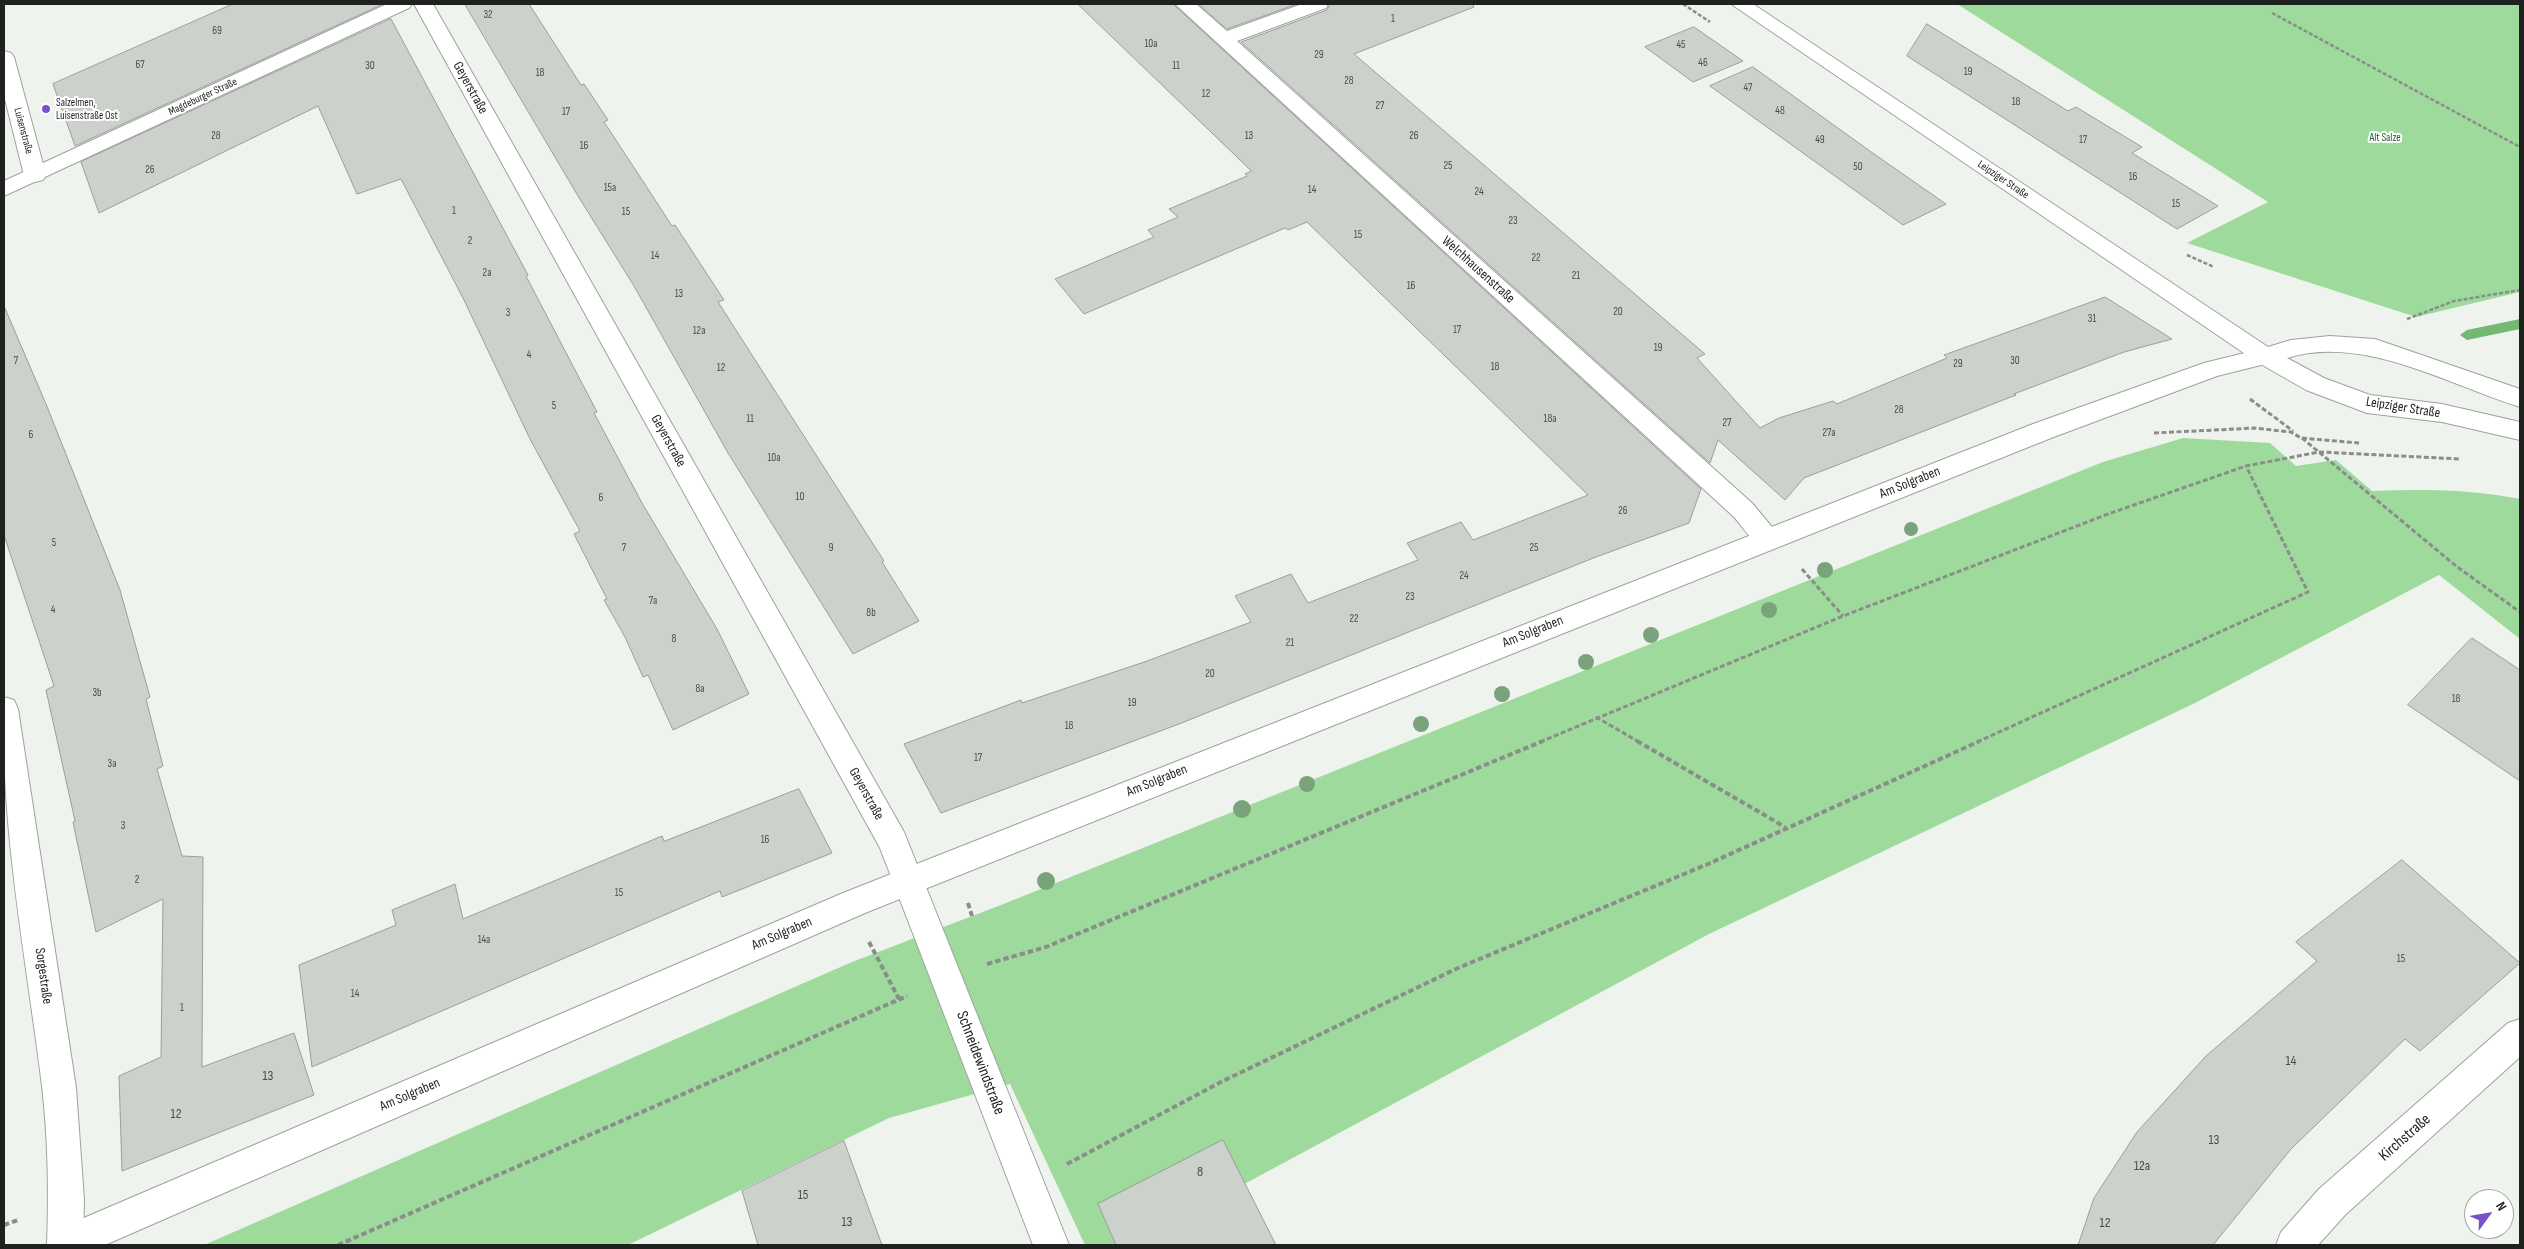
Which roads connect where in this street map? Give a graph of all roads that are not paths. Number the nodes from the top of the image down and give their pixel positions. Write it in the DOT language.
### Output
graph roads {
  1 [pos="402,4"];
  2 [pos="424,4"];
  3 [pos="1185,4"];
  4 [pos="1319,4"];
  5 [pos="1741,4"];
  6 [pos="1224,39"];
  7 [pos="4,57"];
  8 [pos="35,175"];
  9 [pos="4,189"];
  10 [pos="2264,356"];
  11 [pos="2520,398"];
  12 [pos="2520,431"];
  13 [pos="1769,539"];
  14 [pos="4,709"];
  15 [pos="908,881"];
  16 [pos="2520,1035"];
  17 [pos="65,1245"];
  18 [pos="1051,1245"];
  19 [pos="2294,1245"];
  1 -- 8 [label="street, Magdeburger Straße"];
  2 -- 15 [label="street, Geyerstraße"];
  3 -- 6 [label="street, Welchhausenstraße"];
  4 -- 6 [label="street"];
  5 -- 10 [label="street, Leipziger Straße"];
  6 -- 13 [label="street, Welchhausenstraße"];
  7 -- 8 [label="street, Luisenstraße"];
  8 -- 9 [label="street, Magdeburger Straße"];
  10 -- 11 [label="street"];
  10 -- 12 [label="street, Leipziger Straße"];
  10 -- 13 [label="street, Am Solgraben"];
  13 -- 15 [label="street, Am Solgraben"];
  14 -- 17 [label="street, Sorgestraße"];
  15 -- 17 [label="street, Am Solgraben"];
  15 -- 18 [label="street, Schneidewindstraße"];
  16 -- 19 [label="street, Kirchstraße"];
}
